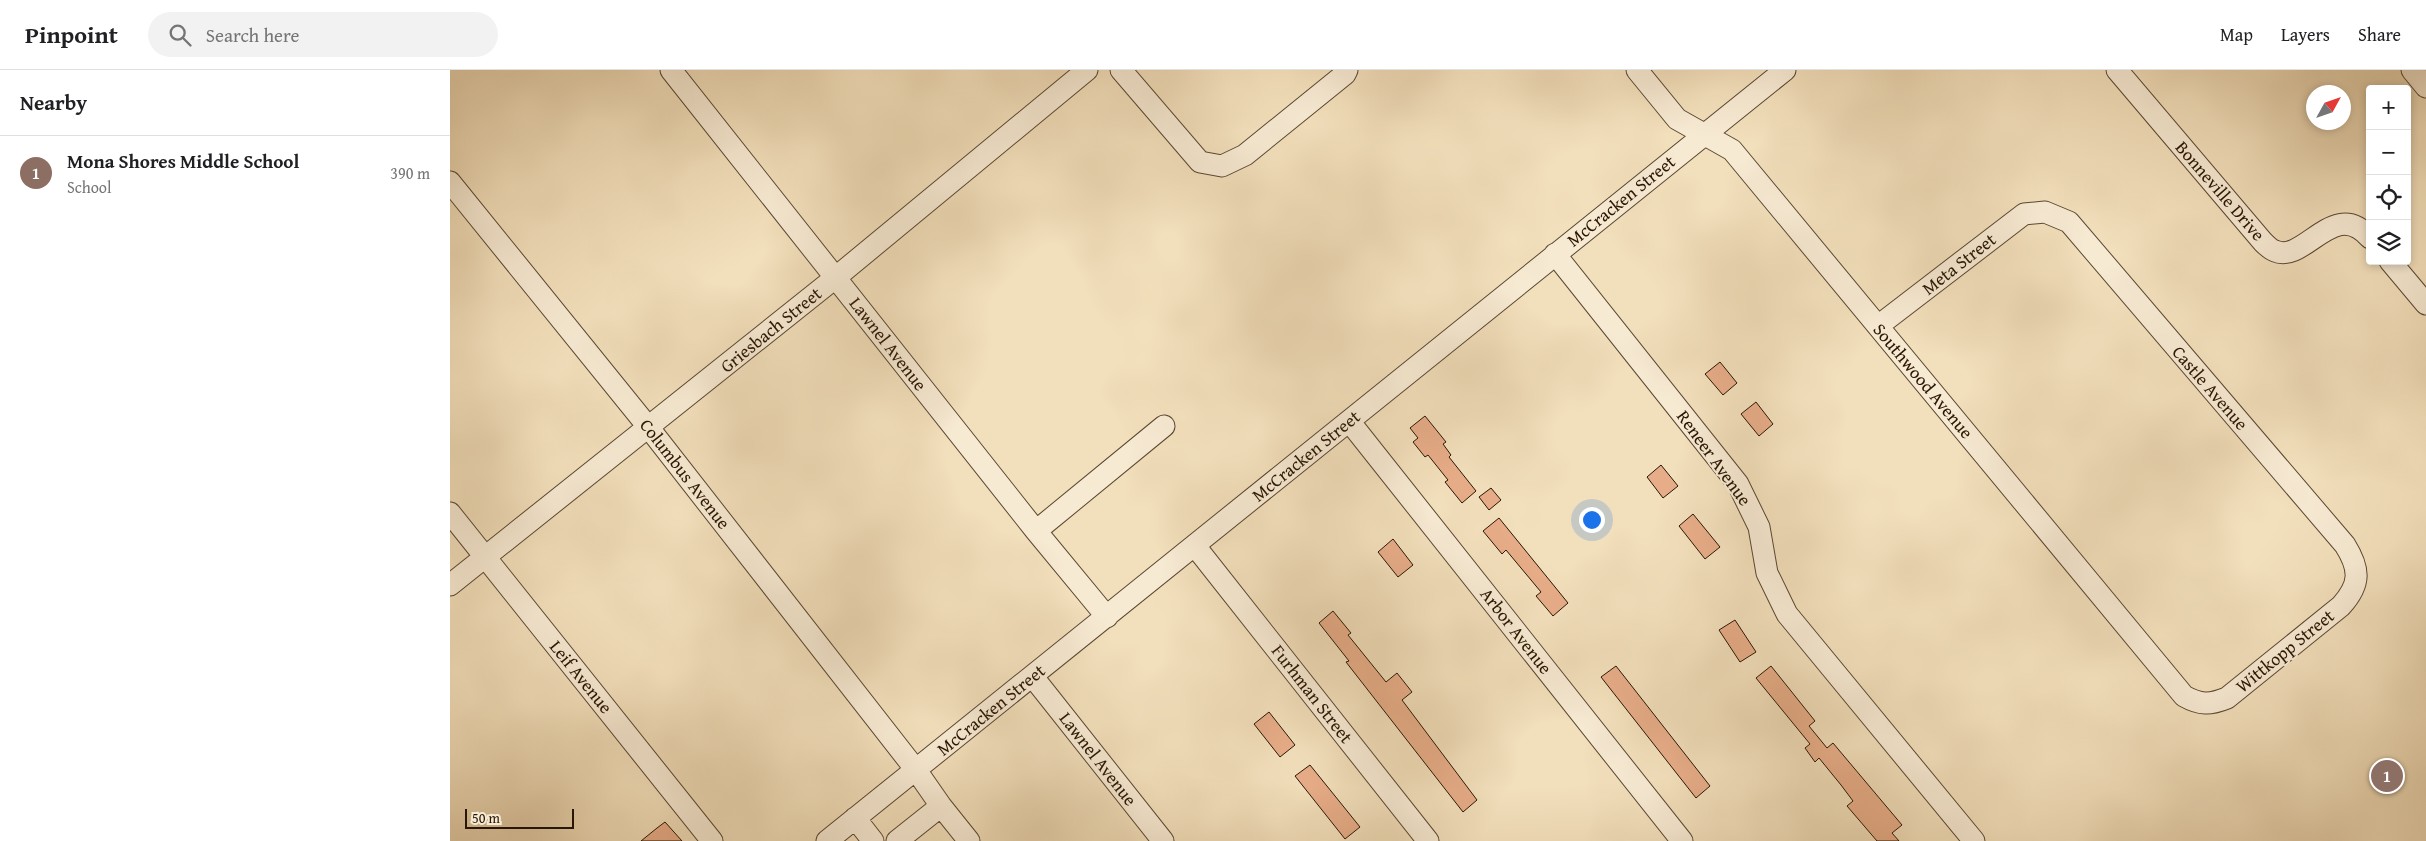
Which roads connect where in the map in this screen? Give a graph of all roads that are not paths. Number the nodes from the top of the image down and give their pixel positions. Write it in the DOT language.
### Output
graph roads {
  1 [pos="672,70"];
  2 [pos="1087,70"];
  3 [pos="1121,70"];
  4 [pos="1347,70"];
  5 [pos="1637,70"];
  6 [pos="1785,70"];
  7 [pos="2117,70"];
  8 [pos="2412,70"];
  9 [pos="2426,87"];
  10 [pos="1705,134"];
  11 [pos="450,182"];
  12 [pos="2046,212"];
  13 [pos="2366,233"];
  14 [pos="1555,254"];
  15 [pos="2393,265"];
  16 [pos="835,278"];
  17 [pos="2426,304"];
  18 [pos="1878,326"];
  19 [pos="1349,421"];
  20 [pos="1164,426"];
  21 [pos="649,428"];
  22 [pos="450,513"];
  23 [pos="1036,531"];
  24 [pos="1195,546"];
  25 [pos="484,556"];
  26 [pos="2356,578"];
  27 [pos="450,585"];
  28 [pos="1106,617"];
  29 [pos="1032,677"];
  30 [pos="2198,704"];
  31 [pos="916,770"];
  32 [pos="941,806"];
  33 [pos="855,818"];
  34 [pos="712,841"];
  35 [pos="827,841"];
  36 [pos="873,841"];
  37 [pos="897,841"];
  38 [pos="968,841"];
  39 [pos="1163,841"];
  40 [pos="1428,841"];
  41 [pos="1682,841"];
  42 [pos="1974,841"];
  1 -- 16 [label="street, Lawnel Avenue"];
  2 -- 16 [label="street, Griesbach Street"];
  3 -- 4 [label="street"];
  5 -- 10 [label="street, Southwood Avenue"];
  6 -- 10 [label="street, McCracken Street"];
  7 -- 13 [label="street, Bonneville Drive"];
  8 -- 9 [label="street"];
  10 -- 14 [label="street, McCracken Street"];
  10 -- 18 [label="street, Southwood Avenue"];
  11 -- 21 [label="street, Columbus Avenue"];
  12 -- 18 [label="street, Meta Street"];
  12 -- 26 [label="street, Castle Avenue"];
  14 -- 19 [label="street, McCracken Street"];
  14 -- 42 [label="street, Reneer Avenue"];
  15 -- 17 [label="street"];
  16 -- 21 [label="street, Griesbach Street"];
  16 -- 23 [label="street, Lawnel Avenue"];
  18 -- 30 [label="street, Southwood Avenue"];
  19 -- 24 [label="street, McCracken Street"];
  19 -- 41 [label="street, Arbor Avenue"];
  20 -- 23 [label="street"];
  21 -- 25 [label="street, Griesbach Street"];
  21 -- 31 [label="street, Columbus Avenue"];
  22 -- 25 [label="street, Leif Avenue"];
  23 -- 28 [label="street, Lawnel Avenue"];
  24 -- 28 [label="street, McCracken Street"];
  24 -- 40 [label="street, Furhman Street"];
  25 -- 27 [label="street, Griesbach Street"];
  25 -- 34 [label="street, Leif Avenue"];
  26 -- 30 [label="street, Wittkopp Street"];
  28 -- 29 [label="street, McCracken Street"];
  29 -- 31 [label="street, McCracken Street"];
  29 -- 39 [label="street, Lawnel Avenue"];
  31 -- 32 [label="street, Columbus Avenue"];
  31 -- 33 [label="street, McCracken Street"];
  32 -- 37 [label="street"];
  32 -- 38 [label="street, Columbus Avenue"];
  33 -- 35 [label="street, McCracken Street"];
  33 -- 36 [label="street"];
}
